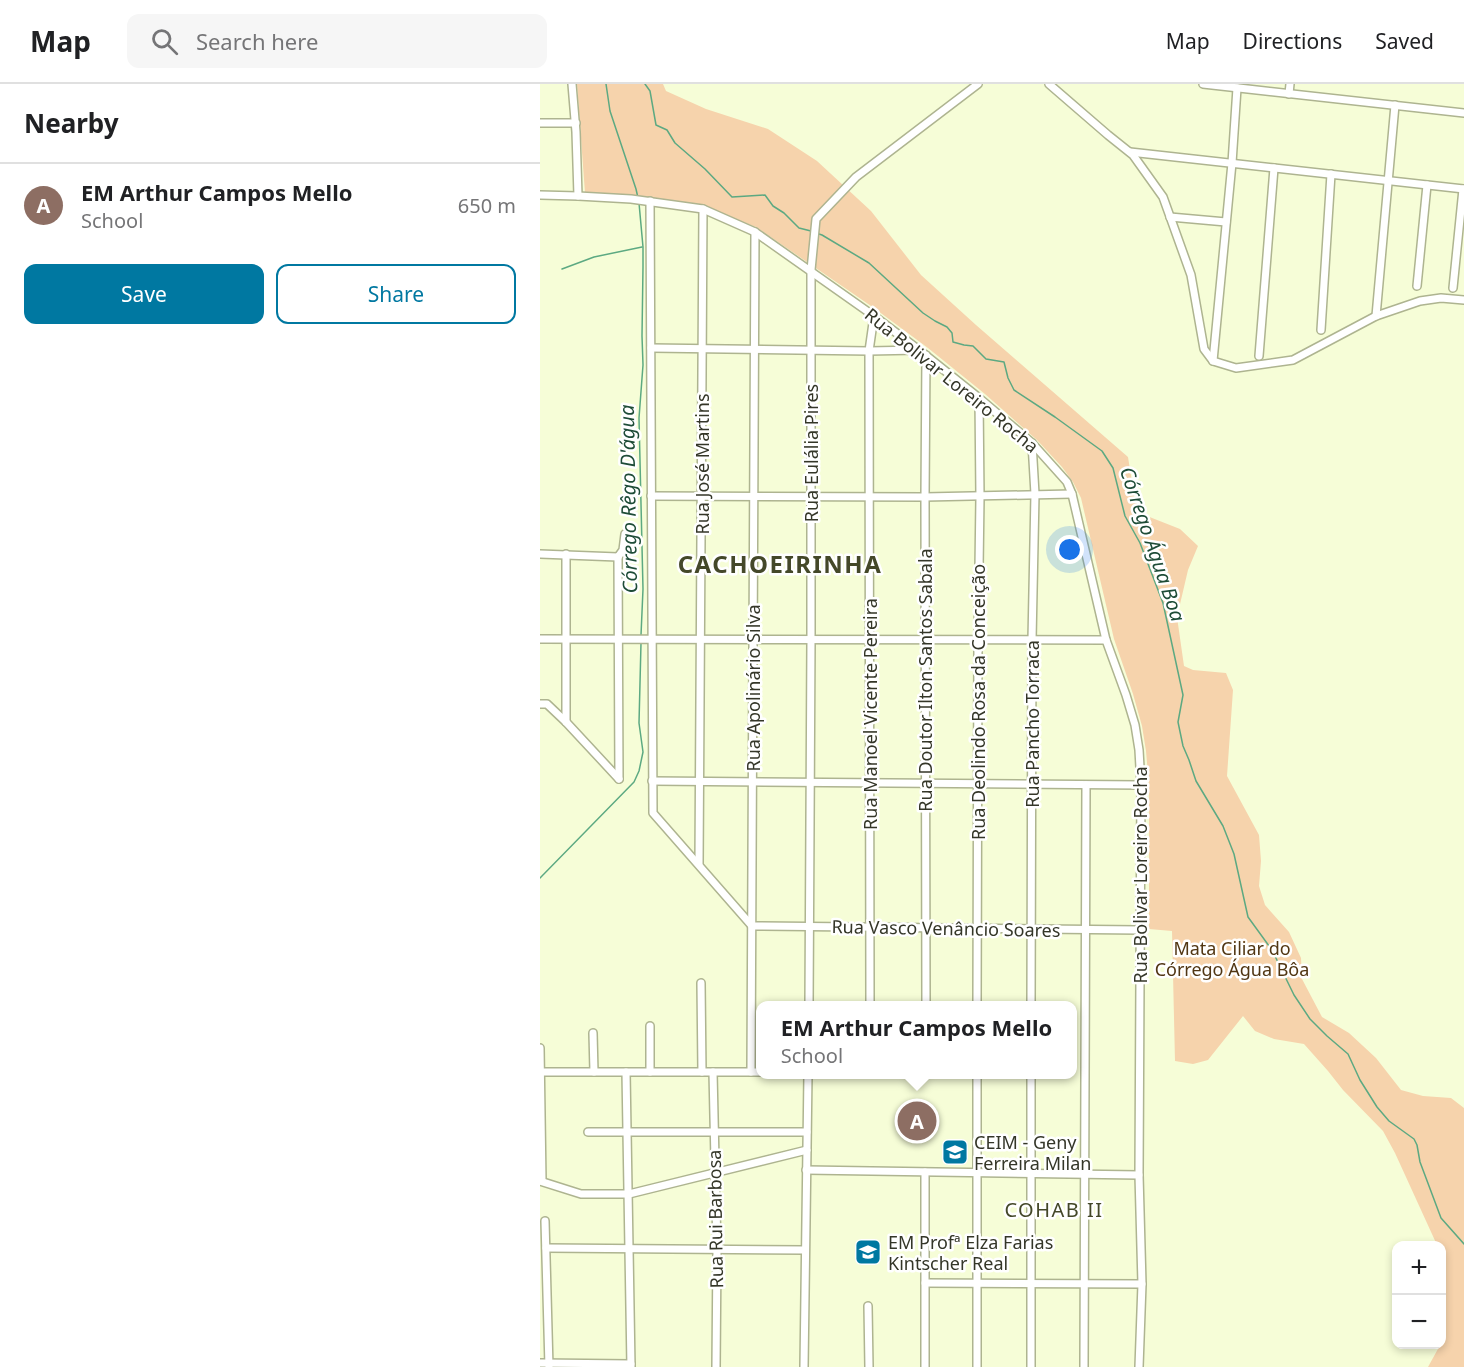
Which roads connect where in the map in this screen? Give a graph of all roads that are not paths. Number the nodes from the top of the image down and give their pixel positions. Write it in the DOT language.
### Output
graph roads {
  1 [pos="572,84"];
  2 [pos="978,84"];
  3 [pos="1049,84"];
  4 [pos="1203,84"];
  5 [pos="1290,84"];
  6 [pos="1237,88"];
  7 [pos="1289,94"];
  8 [pos="1395,105"];
  9 [pos="1464,113"];
  10 [pos="540,123"];
  11 [pos="576,126"];
  12 [pos="1130,152"];
  13 [pos="1232,163"];
  14 [pos="1274,168"];
  15 [pos="1331,174"];
  16 [pos="1388,180"];
  17 [pos="1427,185"];
  18 [pos="1464,189"];
  19 [pos="540,195"];
  20 [pos="578,196"];
  21 [pos="646,201"];
  22 [pos="704,208"];
  23 [pos="1170,217"];
  24 [pos="1226,222"];
  25 [pos="755,232"];
  26 [pos="811,270"];
  27 [pos="1417,286"];
  28 [pos="1453,288"];
  29 [pos="1464,300"];
  30 [pos="874,316"];
  31 [pos="1376,316"];
  32 [pos="1321,330"];
  33 [pos="651,348"];
  34 [pos="703,349"];
  35 [pos="754,350"];
  36 [pos="811,350"];
  37 [pos="919,350"];
  38 [pos="869,351"];
  39 [pos="926,355"];
  40 [pos="1259,356"];
  41 [pos="1213,361"];
  42 [pos="979,398"];
  43 [pos="1032,443"];
  44 [pos="1035,494"];
  45 [pos="1072,494"];
  46 [pos="651,496"];
  47 [pos="702,496"];
  48 [pos="980,496"];
  49 [pos="754,497"];
  50 [pos="810,497"];
  51 [pos="870,497"];
  52 [pos="925,497"];
  53 [pos="625,534"];
  54 [pos="540,554"];
  55 [pos="566,554"];
  56 [pos="618,557"];
  57 [pos="540,639"];
  58 [pos="566,639"];
  59 [pos="618,640"];
  60 [pos="649,640"];
  61 [pos="701,640"];
  62 [pos="753,640"];
  63 [pos="811,640"];
  64 [pos="870,640"];
  65 [pos="925,640"];
  66 [pos="978,640"];
  67 [pos="1032,640"];
  68 [pos="1106,640"];
  69 [pos="540,704"];
  70 [pos="566,722"];
  71 [pos="652,781"];
  72 [pos="700,782"];
  73 [pos="752,782"];
  74 [pos="810,783"];
  75 [pos="870,783"];
  76 [pos="926,783"];
  77 [pos="978,784"];
  78 [pos="1031,784"];
  79 [pos="1086,784"];
  80 [pos="1141,785"];
  81 [pos="699,864"];
  82 [pos="752,926"];
  83 [pos="809,926"];
  84 [pos="870,927"];
  85 [pos="926,928"];
  86 [pos="977,928"];
  87 [pos="1031,929"];
  88 [pos="1086,929"];
  89 [pos="1140,930"];
  90 [pos="701,983"];
  91 [pos="809,1001"];
  92 [pos="870,1001"];
  93 [pos="926,1001"];
  94 [pos="977,1001"];
  95 [pos="1031,1001"];
  96 [pos="650,1026"];
  97 [pos="593,1033"];
  98 [pos="540,1048"];
  99 [pos="540,1072"];
  100 [pos="594,1072"];
  101 [pos="626,1072"];
  102 [pos="650,1072"];
  103 [pos="702,1072"];
  104 [pos="713,1072"];
  105 [pos="751,1072"];
  106 [pos="756,1072"];
  107 [pos="808,1079"];
  108 [pos="977,1079"];
  109 [pos="1031,1079"];
  110 [pos="588,1132"];
  111 [pos="627,1132"];
  112 [pos="714,1132"];
  113 [pos="807,1132"];
  114 [pos="807,1150"];
  115 [pos="806,1170"];
  116 [pos="925,1172"];
  117 [pos="716,1173"];
  118 [pos="977,1173"];
  119 [pos="1031,1173"];
  120 [pos="1085,1174"];
  121 [pos="1139,1175"];
  122 [pos="541,1181"];
  123 [pos="629,1194"];
  124 [pos="545,1221"];
  125 [pos="546,1248"];
  126 [pos="630,1248"];
  127 [pos="717,1250"];
  128 [pos="805,1250"];
  129 [pos="925,1283"];
  130 [pos="977,1283"];
  131 [pos="1031,1283"];
  132 [pos="1085,1284"];
  133 [pos="1142,1284"];
  134 [pos="868,1306"];
  135 [pos="540,1363"];
  136 [pos="549,1365"];
  137 [pos="631,1366"];
  138 [pos="716,1367"];
  139 [pos="804,1367"];
  140 [pos="869,1367"];
  141 [pos="925,1367"];
  142 [pos="977,1367"];
  143 [pos="1031,1367"];
  144 [pos="1084,1367"];
  145 [pos="1139,1367"];
  1 -- 11 [label="street"];
  2 -- 26 [label="street, Rua Eulália Pires"];
  3 -- 12 [label="street"];
  4 -- 6 [label="street"];
  5 -- 7 [label="street"];
  6 -- 7 [label="street"];
  6 -- 13 [label="street"];
  7 -- 8 [label="street"];
  8 -- 9 [label="street"];
  8 -- 16 [label="street"];
  10 -- 11 [label="street"];
  11 -- 20 [label="street"];
  12 -- 13 [label="street"];
  12 -- 23 [label="street"];
  13 -- 14 [label="street"];
  13 -- 24 [label="street"];
  14 -- 15 [label="street"];
  14 -- 40 [label="street"];
  15 -- 16 [label="street"];
  15 -- 32 [label="street"];
  16 -- 17 [label="street"];
  16 -- 31 [label="street"];
  17 -- 18 [label="street"];
  17 -- 27 [label="street"];
  18 -- 28 [label="street"];
  19 -- 20 [label="street, Rua Bolivar Loreiro Rocha"];
  20 -- 21 [label="street, Rua Bolivar Loreiro Rocha"];
  21 -- 22 [label="street, Rua Bolivar Loreiro Rocha"];
  21 -- 33 [label="street"];
  22 -- 25 [label="street, Rua Bolivar Loreiro Rocha"];
  22 -- 34 [label="street, Rua José Martins"];
  23 -- 24 [label="street"];
  23 -- 41 [label="street"];
  24 -- 41 [label="street"];
  25 -- 26 [label="street, Rua Bolivar Loreiro Rocha"];
  25 -- 35 [label="street, Rua Apolinário Silva"];
  26 -- 30 [label="street, Rua Bolivar Loreiro Rocha"];
  26 -- 36 [label="street, Rua Eulália Pires"];
  29 -- 31 [label="street"];
  30 -- 37 [label="street, Rua Bolivar Loreiro Rocha"];
  30 -- 38 [label="street, Rua Manoel Vicente Pereira"];
  31 -- 41 [label="street"];
  33 -- 34 [label="street"];
  33 -- 46 [label="street"];
  34 -- 35 [label="street"];
  34 -- 47 [label="street, Rua José Martins"];
  35 -- 36 [label="street"];
  35 -- 49 [label="street, Rua Apolinário Silva"];
  36 -- 38 [label="street"];
  36 -- 50 [label="street, Rua Eulália Pires"];
  37 -- 38 [label="street"];
  37 -- 39 [label="street, Rua Bolivar Loreiro Rocha"];
  38 -- 51 [label="street, Rua Manoel Vicente Pereira"];
  39 -- 42 [label="street, Rua Bolivar Loreiro Rocha"];
  39 -- 52 [label="street, Rua Doutor Ilton Santos Sabala"];
  42 -- 43 [label="street, Rua Bolivar Loreiro Rocha"];
  42 -- 48 [label="street, Rua Deolindo Rosa da Conceição"];
  43 -- 44 [label="street, Rua Pancho Torraca"];
  43 -- 45 [label="street, Rua Bolivar Loreiro Rocha"];
  44 -- 45 [label="street"];
  44 -- 48 [label="street"];
  44 -- 67 [label="street, Rua Pancho Torraca"];
  45 -- 68 [label="street, Rua Bolivar Loreiro Rocha"];
  46 -- 47 [label="street"];
  46 -- 60 [label="street"];
  47 -- 49 [label="street"];
  47 -- 61 [label="street, Rua José Martins"];
  48 -- 52 [label="street"];
  48 -- 66 [label="street, Rua Deolindo Rosa da Conceição"];
  49 -- 50 [label="street"];
  49 -- 62 [label="street, Rua Apolinário Silva"];
  50 -- 51 [label="street"];
  50 -- 63 [label="street, Rua Eulália Pires"];
  51 -- 52 [label="street"];
  51 -- 64 [label="street, Rua Manoel Vicente Pereira"];
  52 -- 65 [label="street, Rua Doutor Ilton Santos Sabala"];
  53 -- 56 [label="street"];
  54 -- 55 [label="street"];
  55 -- 56 [label="street"];
  55 -- 58 [label="street"];
  56 -- 59 [label="street"];
  57 -- 58 [label="street"];
  58 -- 59 [label="street"];
  58 -- 70 [label="street"];
  59 -- 60 [label="street"];
  59 -- 70 [label="street"];
  60 -- 61 [label="street"];
  60 -- 71 [label="street"];
  61 -- 62 [label="street"];
  61 -- 72 [label="street, Rua José Martins"];
  62 -- 63 [label="street"];
  62 -- 73 [label="street, Rua Apolinário Silva"];
  63 -- 64 [label="street"];
  63 -- 74 [label="street, Rua Eulália Pires"];
  64 -- 65 [label="street"];
  64 -- 75 [label="street, Rua Manoel Vicente Pereira"];
  65 -- 66 [label="street"];
  65 -- 76 [label="street, Rua Doutor Ilton Santos Sabala"];
  66 -- 67 [label="street"];
  66 -- 77 [label="street, Rua Deolindo Rosa da Conceição"];
  67 -- 68 [label="street"];
  67 -- 78 [label="street, Rua Pancho Torraca"];
  68 -- 80 [label="street, Rua Bolivar Loreiro Rocha"];
  69 -- 70 [label="street"];
  71 -- 72 [label="street"];
  71 -- 81 [label="street"];
  72 -- 73 [label="street"];
  72 -- 81 [label="street, Rua José Martins"];
  73 -- 74 [label="street"];
  73 -- 82 [label="street, Rua Apolinário Silva"];
  74 -- 75 [label="street"];
  74 -- 83 [label="street, Rua Eulália Pires"];
  75 -- 76 [label="street"];
  75 -- 84 [label="street, Rua Manoel Vicente Pereira"];
  76 -- 77 [label="street"];
  76 -- 85 [label="street, Rua Doutor Ilton Santos Sabala"];
  77 -- 78 [label="street"];
  77 -- 86 [label="street, Rua Deolindo Rosa da Conceição"];
  78 -- 79 [label="street"];
  78 -- 87 [label="street, Rua Pancho Torraca"];
  79 -- 80 [label="street"];
  79 -- 88 [label="street"];
  80 -- 89 [label="street, Rua Bolivar Loreiro Rocha"];
  81 -- 82 [label="street"];
  82 -- 83 [label="street, Rua Vasco Venâncio Soares"];
  82 -- 105 [label="street, Rua Apolinário Silva"];
  83 -- 84 [label="street, Rua Vasco Venâncio Soares"];
  83 -- 91 [label="street, Rua Eulália Pires"];
  84 -- 85 [label="street, Rua Vasco Venâncio Soares"];
  84 -- 92 [label="street, Rua Manoel Vicente Pereira"];
  85 -- 86 [label="street, Rua Vasco Venâncio Soares"];
  85 -- 93 [label="street, Rua Doutor Ilton Santos Sabala"];
  86 -- 87 [label="street, Rua Vasco Venâncio Soares"];
  86 -- 94 [label="street, Rua Deolindo Rosa da Conceição"];
  87 -- 88 [label="street, Rua Vasco Venâncio Soares"];
  87 -- 95 [label="street, Rua Pancho Torraca"];
  88 -- 89 [label="street, Rua Vasco Venâncio Soares"];
  88 -- 120 [label="street"];
  89 -- 121 [label="street, Rua Bolivar Loreiro Rocha"];
  90 -- 103 [label="street"];
  96 -- 102 [label="street"];
  97 -- 100 [label="street"];
  98 -- 99 [label="street"];
  99 -- 100 [label="street"];
  99 -- 122 [label="street"];
  100 -- 101 [label="street"];
  101 -- 102 [label="street"];
  101 -- 111 [label="street"];
  102 -- 103 [label="street"];
  103 -- 104 [label="street"];
  104 -- 105 [label="street"];
  104 -- 112 [label="street, Rua Rui Barbosa"];
  105 -- 106 [label="street"];
  107 -- 113 [label="street"];
  108 -- 118 [label="street"];
  109 -- 119 [label="street"];
  110 -- 111 [label="street"];
  111 -- 112 [label="street"];
  111 -- 123 [label="street"];
  112 -- 113 [label="street"];
  112 -- 117 [label="street, Rua Rui Barbosa"];
  113 -- 114 [label="street"];
  114 -- 115 [label="street"];
  114 -- 117 [label="street"];
  115 -- 116 [label="street"];
  115 -- 128 [label="street"];
  116 -- 118 [label="street"];
  116 -- 129 [label="street"];
  117 -- 123 [label="street"];
  117 -- 127 [label="street, Rua Rui Barbosa"];
  118 -- 119 [label="street"];
  118 -- 130 [label="street"];
  119 -- 120 [label="street"];
  119 -- 131 [label="street"];
  120 -- 121 [label="street"];
  120 -- 132 [label="street"];
  121 -- 133 [label="street, Rua Bolivar Loreiro Rocha"];
  122 -- 123 [label="street"];
  123 -- 126 [label="street"];
  124 -- 125 [label="street"];
  125 -- 126 [label="street"];
  125 -- 136 [label="street"];
  126 -- 127 [label="street"];
  126 -- 137 [label="street"];
  127 -- 128 [label="street"];
  127 -- 138 [label="street, Rua Rui Barbosa"];
  128 -- 139 [label="street"];
  129 -- 130 [label="street"];
  129 -- 141 [label="street"];
  130 -- 131 [label="street"];
  130 -- 142 [label="street"];
  131 -- 132 [label="street"];
  131 -- 143 [label="street"];
  132 -- 133 [label="street"];
  132 -- 144 [label="street"];
  133 -- 145 [label="street, Rua Bolivar Loreiro Rocha"];
  134 -- 140 [label="street"];
  135 -- 136 [label="street"];
  136 -- 137 [label="street"];
}
